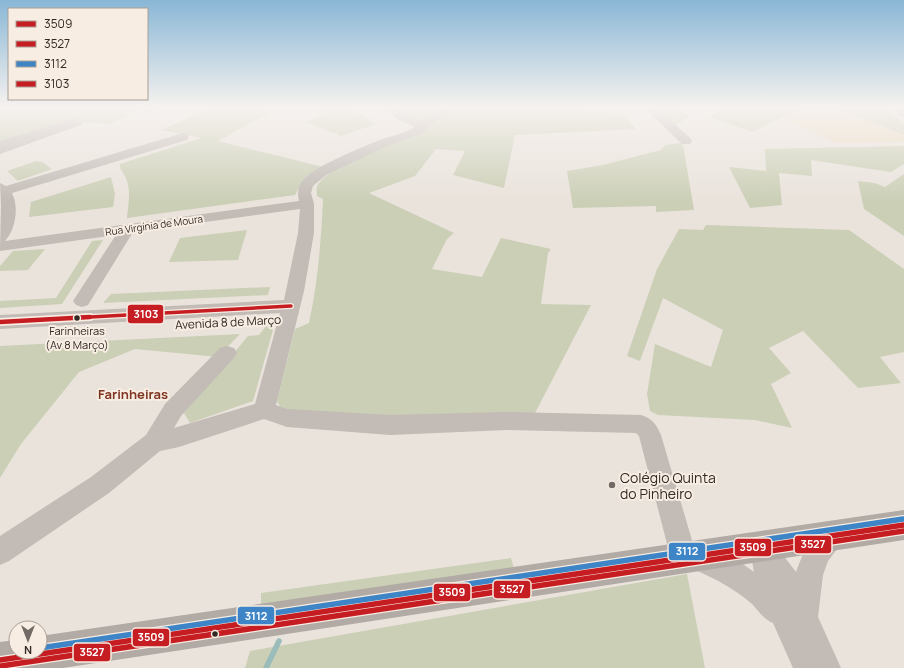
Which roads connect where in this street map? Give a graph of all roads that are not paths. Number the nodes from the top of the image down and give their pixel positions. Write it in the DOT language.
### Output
graph roads {
  1 [pos="18,139"];
  2 [pos="31,139"];
  3 [pos="176,139"];
  4 [pos="395,139"];
  5 [pos="0,145"];
  6 [pos="0,150"];
  7 [pos="1,190"];
  8 [pos="307,204"];
  9 [pos="127,229"];
  10 [pos="0,237"];
  11 [pos="0,246"];
  12 [pos="82,301"];
  13 [pos="289,312"];
  14 [pos="0,322"];
  15 [pos="0,334"];
  16 [pos="227,353"];
  17 [pos="264,410"];
  18 [pos="154,442"];
  19 [pos="904,525"];
  20 [pos="831,536"];
  21 [pos="761,547"];
  22 [pos="0,552"];
  23 [pos="690,558"];
  24 [pos="796,621"];
  25 [pos="0,660"];
  26 [pos="809,668"];
  27 [pos="826,668"];
  1 -- 5 [label="street"];
  2 -- 6 [label="street"];
  3 -- 7 [label="street"];
  4 -- 8 [label="street"];
  7 -- 10 [label="street"];
  8 -- 9 [label="street, Rua Virgínia de Moura"];
  8 -- 13 [label="street"];
  9 -- 11 [label="street, Rua Virgínia de Moura"];
  9 -- 12 [label="street"];
  13 -- 14 [label="street, Avenida 8 de Março"];
  13 -- 15 [label="street, Avenida 8 de Março"];
  13 -- 17 [label="street"];
  16 -- 18 [label="street"];
  17 -- 18 [label="street"];
  17 -- 23 [label="street"];
  18 -- 22 [label="street"];
  19 -- 20 [label="main road"];
  20 -- 21 [label="main road"];
  20 -- 24 [label="street"];
  21 -- 23 [label="main road"];
  21 -- 24 [label="street"];
  23 -- 24 [label="street"];
  23 -- 25 [label="main road"];
  24 -- 26 [label="street"];
  24 -- 27 [label="street"];
}
